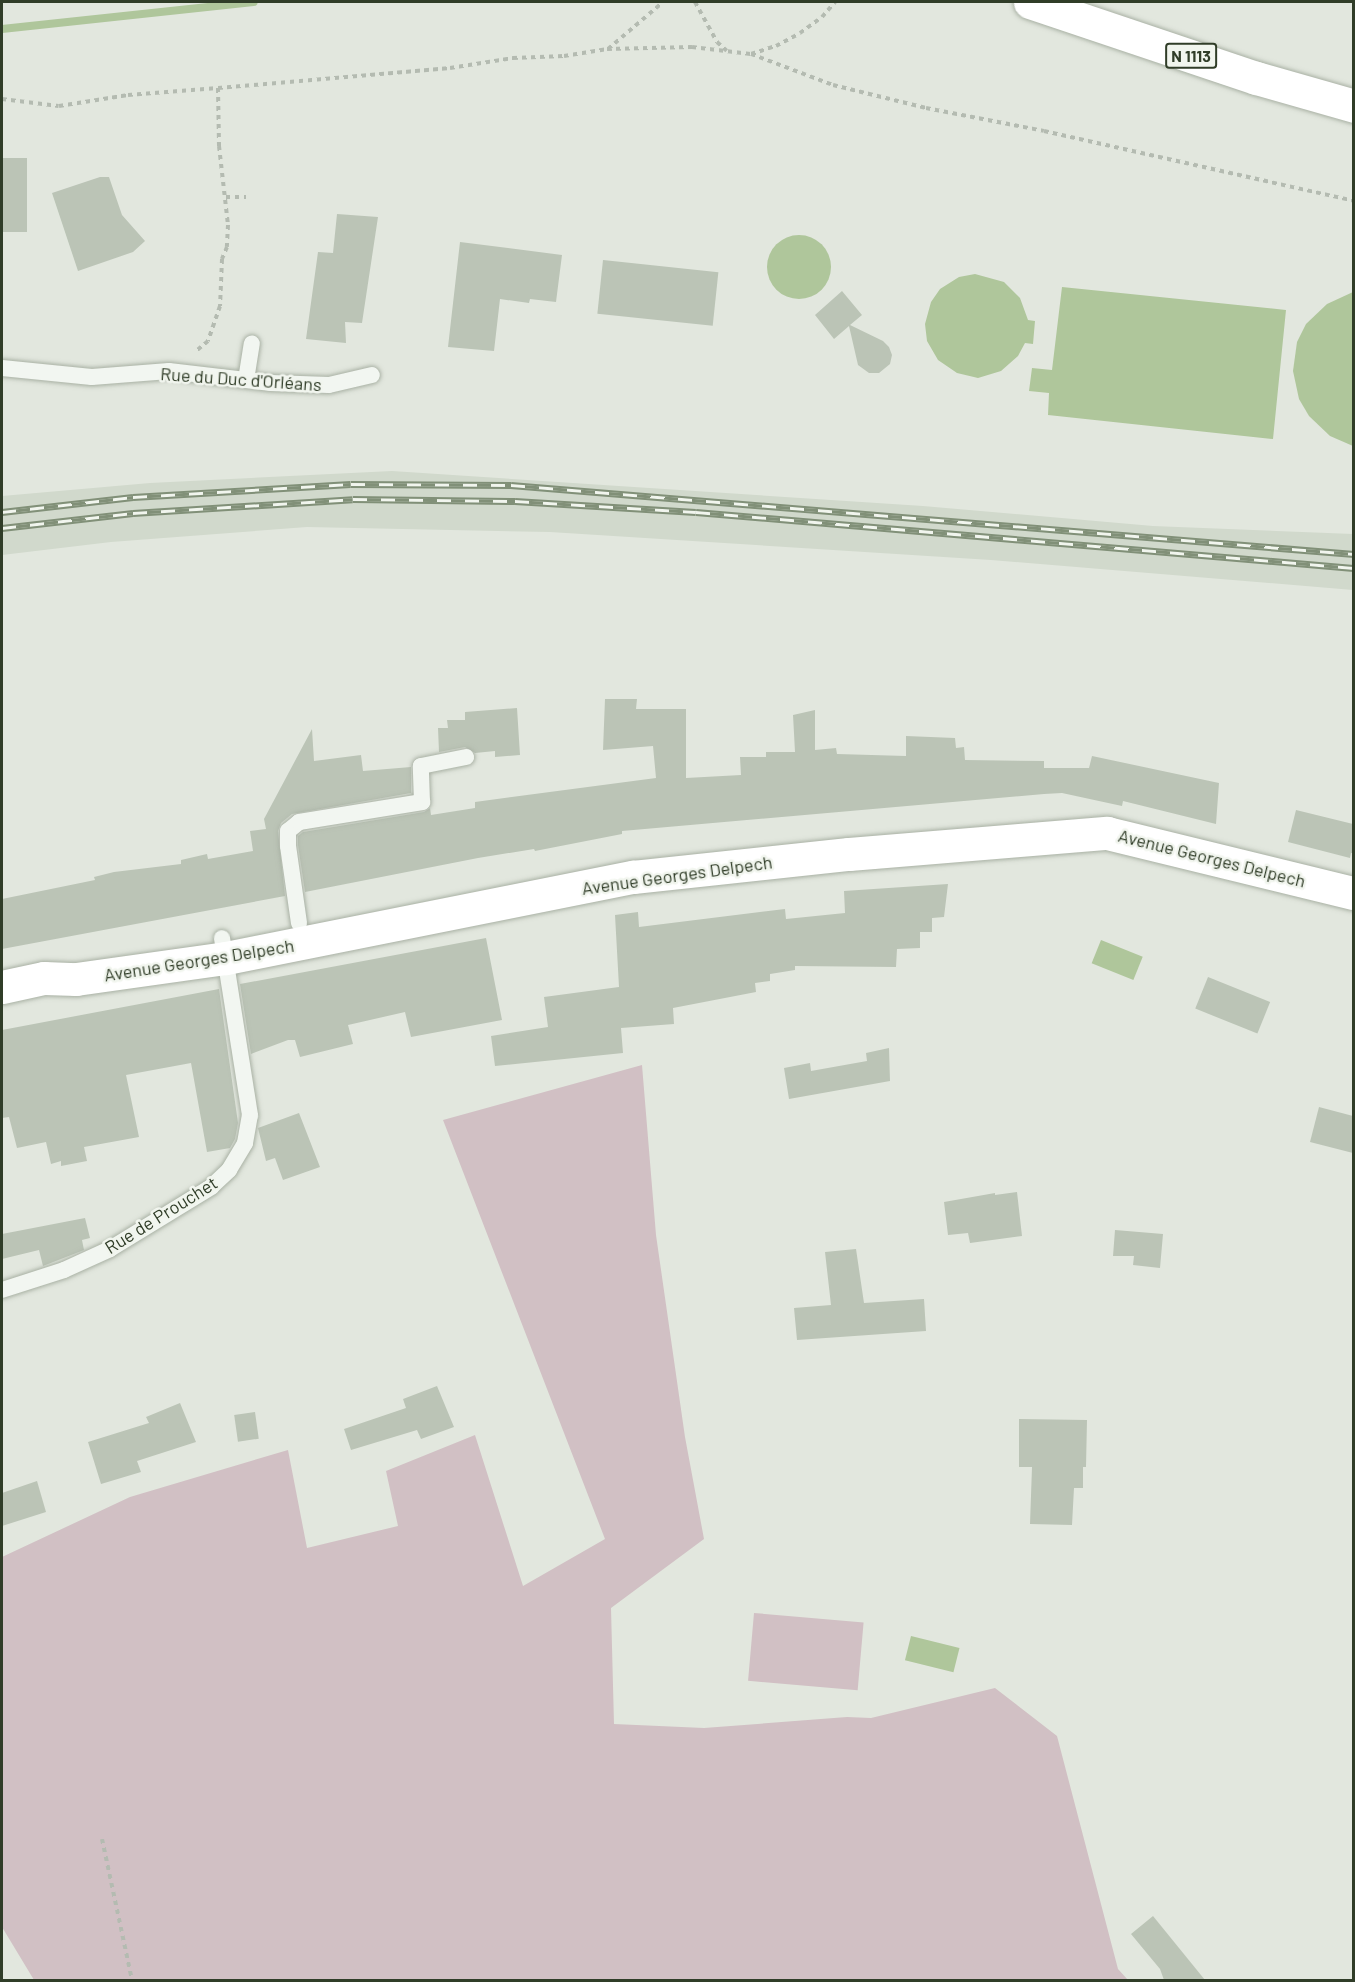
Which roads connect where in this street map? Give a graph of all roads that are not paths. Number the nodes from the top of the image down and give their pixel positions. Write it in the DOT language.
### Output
graph roads {
  1 [pos="1030,2"];
  2 [pos="1353,106"];
  3 [pos="252,344"];
  4 [pos="2,368"];
  5 [pos="372,375"];
  6 [pos="246,380"];
  7 [pos="466,757"];
  8 [pos="1107,833"];
  9 [pos="1353,893"];
  10 [pos="300,923"];
  11 [pos="224,948"];
  12 [pos="2,987"];
  13 [pos="2,1290"];
  1 -- 2 [label="main road, N 1113"];
  3 -- 6 [label="lane"];
  4 -- 6 [label="lane, Rue du Duc d'Orléans"];
  5 -- 6 [label="lane, Rue du Duc d'Orléans"];
  7 -- 10 [label="lane"];
  8 -- 9 [label="main road, Avenue Georges Delpech"];
  8 -- 10 [label="main road"];
  8 -- 11 [label="main road, Avenue Georges Delpech"];
  10 -- 11 [label="main road"];
  11 -- 12 [label="main road, Avenue Georges Delpech"];
  11 -- 13 [label="lane, Rue de Prouchet"];
}
